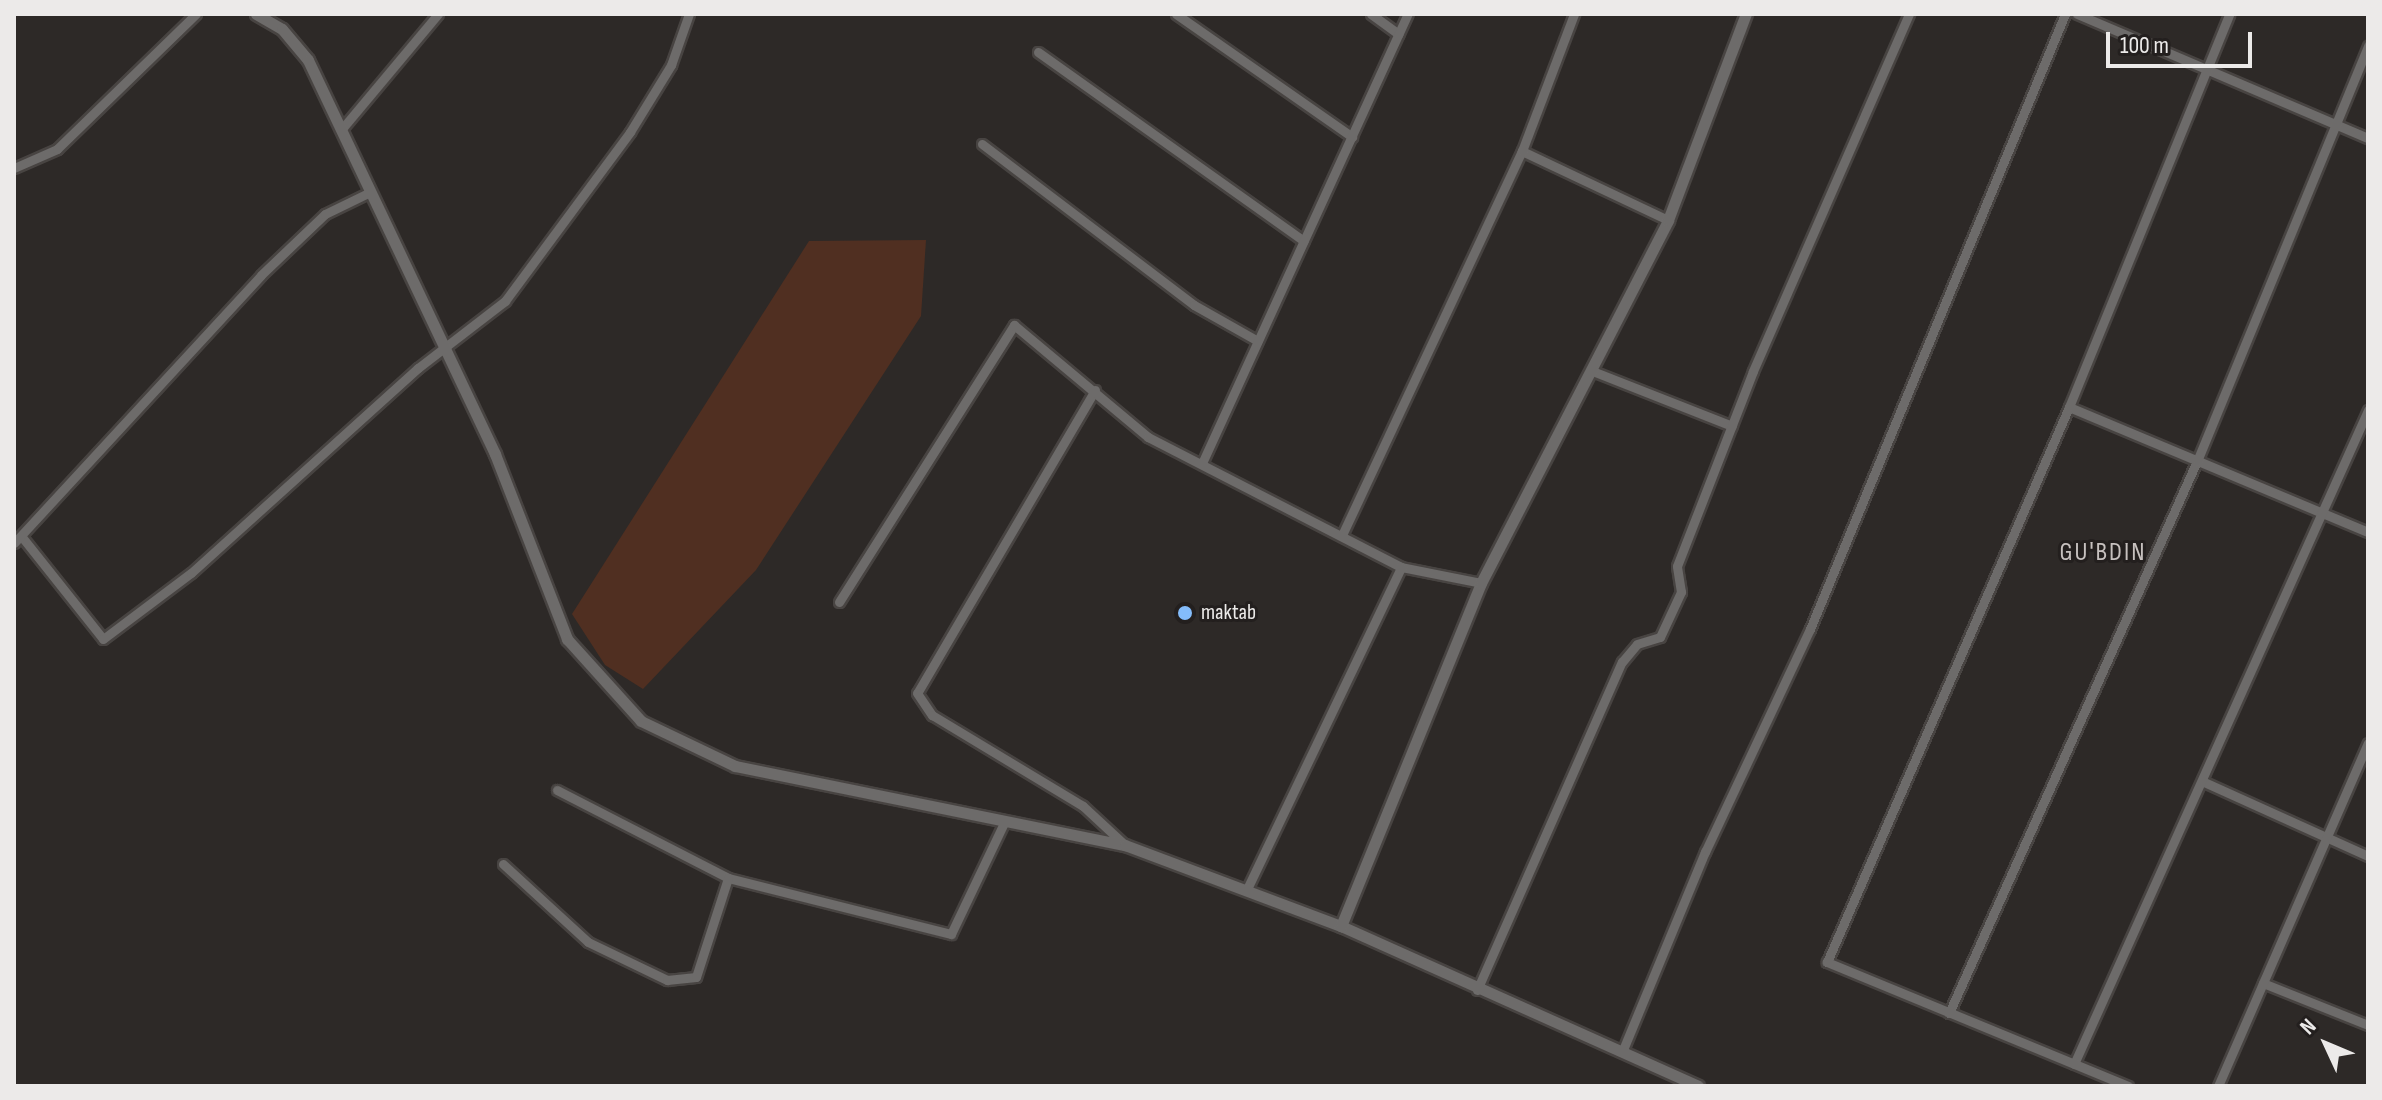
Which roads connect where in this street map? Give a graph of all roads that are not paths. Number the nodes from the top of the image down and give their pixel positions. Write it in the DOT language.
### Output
graph roads {
  1 [pos="196,14"];
  2 [pos="256,14"];
  3 [pos="438,14"];
  4 [pos="689,14"];
  5 [pos="1176,14"];
  6 [pos="1371,14"];
  7 [pos="1408,14"];
  8 [pos="1574,14"];
  9 [pos="1746,14"];
  10 [pos="1909,14"];
  11 [pos="2065,14"];
  12 [pos="2077,14"];
  13 [pos="2229,14"];
  14 [pos="1399,34"];
  15 [pos="2368,46"];
  16 [pos="1038,52"];
  17 [pos="2207,66"];
  18 [pos="2336,124"];
  19 [pos="341,130"];
  20 [pos="1352,137"];
  21 [pos="2368,138"];
  22 [pos="982,144"];
  23 [pos="1522,151"];
  24 [pos="14,168"];
  25 [pos="368,193"];
  26 [pos="1668,220"];
  27 [pos="1304,241"];
  28 [pos="1258,341"];
  29 [pos="446,348"];
  30 [pos="1595,372"];
  31 [pos="1095,390"];
  32 [pos="2069,407"];
  33 [pos="2368,410"];
  34 [pos="1732,426"];
  35 [pos="1203,461"];
  36 [pos="2197,461"];
  37 [pos="2325,514"];
  38 [pos="2368,532"];
  39 [pos="1342,535"];
  40 [pos="18,540"];
  41 [pos="1401,567"];
  42 [pos="1481,583"];
  43 [pos="839,602"];
  44 [pos="2368,743"];
  45 [pos="2204,782"];
  46 [pos="557,790"];
  47 [pos="1005,821"];
  48 [pos="2326,838"];
  49 [pos="1125,845"];
  50 [pos="2368,856"];
  51 [pos="503,864"];
  52 [pos="728,878"];
  53 [pos="1247,889"];
  54 [pos="1341,926"];
  55 [pos="2263,983"];
  56 [pos="1477,990"];
  57 [pos="1949,1013"];
  58 [pos="2368,1025"];
  59 [pos="1622,1052"];
  60 [pos="2074,1064"];
  61 [pos="1698,1086"];
  62 [pos="2128,1086"];
  63 [pos="2218,1086"];
  1 -- 24 [label="street"];
  2 -- 19 [label="street"];
  3 -- 19 [label="street"];
  4 -- 29 [label="street"];
  5 -- 20 [label="street"];
  6 -- 14 [label="street"];
  7 -- 14 [label="street"];
  8 -- 23 [label="street"];
  9 -- 26 [label="street"];
  10 -- 34 [label="street"];
  11 -- 59 [label="street"];
  12 -- 17 [label="street"];
  13 -- 17 [label="street"];
  14 -- 20 [label="street"];
  15 -- 18 [label="street"];
  16 -- 27 [label="street"];
  17 -- 18 [label="street"];
  17 -- 32 [label="street"];
  18 -- 21 [label="street"];
  18 -- 36 [label="street"];
  19 -- 25 [label="street"];
  20 -- 27 [label="street"];
  22 -- 28 [label="street"];
  23 -- 26 [label="street"];
  23 -- 39 [label="street"];
  25 -- 29 [label="street"];
  25 -- 40 [label="street"];
  26 -- 30 [label="street"];
  27 -- 28 [label="street"];
  28 -- 35 [label="street"];
  29 -- 40 [label="street"];
  29 -- 47 [label="street"];
  30 -- 34 [label="street"];
  30 -- 42 [label="street"];
  31 -- 35 [label="street"];
  31 -- 43 [label="street"];
  31 -- 49 [label="street"];
  32 -- 36 [label="street"];
  32 -- 57 [label="street"];
  33 -- 37 [label="street"];
  34 -- 56 [label="street"];
  35 -- 39 [label="street"];
  36 -- 37 [label="street"];
  36 -- 57 [label="street"];
  37 -- 38 [label="street"];
  37 -- 45 [label="street"];
  39 -- 41 [label="street"];
  41 -- 42 [label="street"];
  41 -- 53 [label="street"];
  42 -- 54 [label="street"];
  44 -- 48 [label="street"];
  45 -- 48 [label="street"];
  45 -- 60 [label="street"];
  46 -- 52 [label="street"];
  47 -- 49 [label="street"];
  47 -- 52 [label="street"];
  48 -- 50 [label="street"];
  48 -- 55 [label="street"];
  49 -- 53 [label="street"];
  51 -- 52 [label="street"];
  53 -- 54 [label="street"];
  54 -- 56 [label="street"];
  55 -- 58 [label="street"];
  55 -- 63 [label="street"];
  56 -- 59 [label="street"];
  57 -- 60 [label="street"];
  59 -- 61 [label="street"];
  60 -- 62 [label="street"];
}
